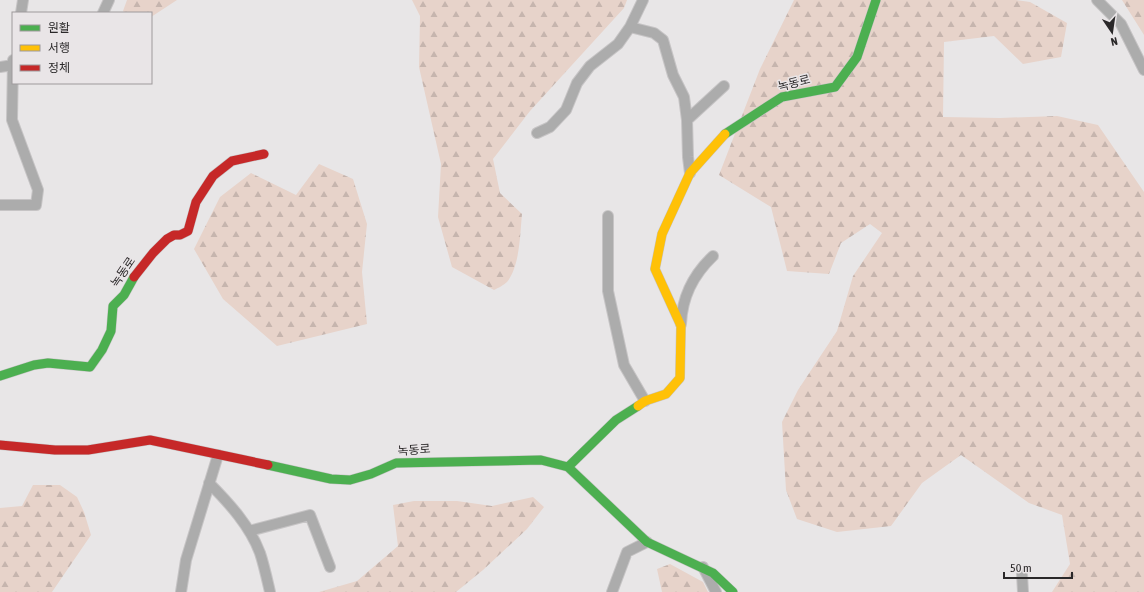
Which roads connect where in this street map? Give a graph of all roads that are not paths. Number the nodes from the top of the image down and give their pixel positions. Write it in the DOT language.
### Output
graph roads {
  1 [pos="23,0"];
  2 [pos="109,0"];
  3 [pos="643,0"];
  4 [pos="876,0"];
  5 [pos="1097,0"];
  6 [pos="20,12"];
  7 [pos="103,12"];
  8 [pos="630,27"];
  9 [pos="12,63"];
  10 [pos="0,67"];
  11 [pos="1144,70"];
  12 [pos="13,84"];
  13 [pos="724,86"];
  14 [pos="688,120"];
  15 [pos="537,133"];
  16 [pos="264,154"];
  17 [pos="690,173"];
  18 [pos="0,205"];
  19 [pos="608,216"];
  20 [pos="713,256"];
  21 [pos="680,326"];
  22 [pos="0,376"];
  23 [pos="645,401"];
  24 [pos="0,445"];
  25 [pos="218,455"];
  26 [pos="568,467"];
  27 [pos="209,484"];
  28 [pos="249,531"];
  29 [pos="647,542"];
  30 [pos="330,567"];
  31 [pos="703,568"];
  32 [pos="1022,574"];
  33 [pos="181,592"];
  34 [pos="270,592"];
  35 [pos="612,592"];
  36 [pos="716,592"];
  37 [pos="733,592"];
  38 [pos="1022,592"];
  1 -- 6 [label="street"];
  2 -- 7 [label="street"];
  3 -- 8 [label="street"];
  4 -- 17 [label="street, 녹동로"];
  5 -- 11 [label="street"];
  8 -- 14 [label="street"];
  8 -- 15 [label="street"];
  9 -- 10 [label="street"];
  12 -- 18 [label="street"];
  13 -- 14 [label="street"];
  14 -- 17 [label="street"];
  16 -- 22 [label="street, 녹동로"];
  17 -- 21 [label="street, 녹동로"];
  19 -- 23 [label="street"];
  20 -- 21 [label="street, 녹동로"];
  21 -- 23 [label="street, 녹동로"];
  23 -- 26 [label="street, 녹동로"];
  24 -- 25 [label="street, 녹동로"];
  25 -- 26 [label="street, 녹동로"];
  25 -- 27 [label="street"];
  26 -- 29 [label="street, 녹동로"];
  27 -- 28 [label="street"];
  27 -- 33 [label="street"];
  28 -- 30 [label="street"];
  28 -- 34 [label="street"];
  29 -- 31 [label="street, 녹동로"];
  29 -- 35 [label="street"];
  31 -- 36 [label="street"];
  31 -- 37 [label="street, 녹동로"];
  32 -- 38 [label="street"];
}
